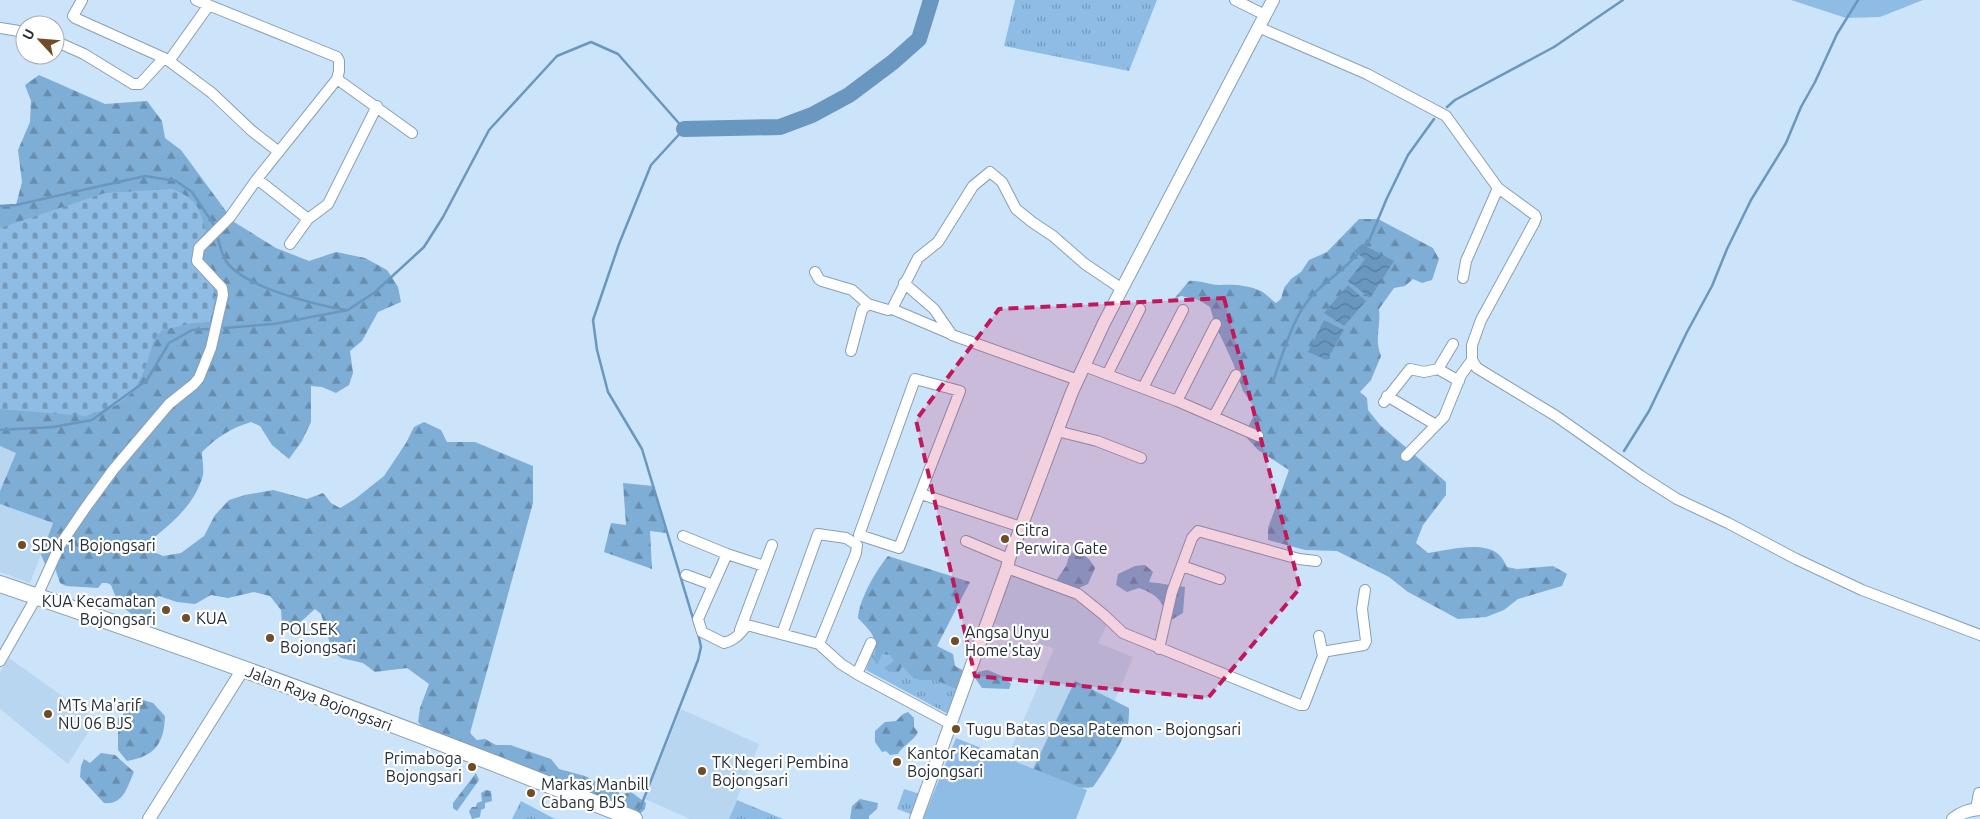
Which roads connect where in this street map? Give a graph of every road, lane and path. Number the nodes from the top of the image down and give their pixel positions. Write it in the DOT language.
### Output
graph roads {
  1 [pos="82,0"];
  2 [pos="196,0"];
  3 [pos="1235,0"];
  4 [pos="1273,0"];
  5 [pos="209,5"];
  6 [pos="1265,15"];
  7 [pos="1258,27"];
  8 [pos="0,28"];
  9 [pos="15,30"];
  10 [pos="65,45"];
  11 [pos="167,60"];
  12 [pos="337,79"];
  13 [pos="377,106"];
  14 [pos="412,133"];
  15 [pos="279,152"];
  16 [pos="257,179"];
  17 [pos="1498,188"];
  18 [pos="308,219"];
  19 [pos="290,244"];
  20 [pos="815,272"];
  21 [pos="1462,278"];
  22 [pos="904,282"];
  23 [pos="1122,289"];
  24 [pos="868,304"];
  25 [pos="892,309"];
  26 [pos="1140,309"];
  27 [pos="1183,310"];
  28 [pos="1216,324"];
  29 [pos="952,335"];
  30 [pos="1453,344"];
  31 [pos="851,351"];
  32 [pos="1472,360"];
  33 [pos="1084,366"];
  34 [pos="1438,369"];
  35 [pos="1107,375"];
  36 [pos="1236,375"];
  37 [pos="1078,380"];
  38 [pos="1459,381"];
  39 [pos="1143,388"];
  40 [pos="1177,401"];
  41 [pos="1214,416"];
  42 [pos="1436,425"];
  43 [pos="1057,431"];
  44 [pos="1258,436"];
  45 [pos="1406,456"];
  46 [pos="1141,458"];
  47 [pos="921,494"];
  48 [pos="1021,527"];
  49 [pos="683,536"];
  50 [pos="966,541"];
  51 [pos="772,546"];
  52 [pos="726,554"];
  53 [pos="1316,561"];
  54 [pos="1008,564"];
  55 [pos="764,566"];
  56 [pos="1182,566"];
  57 [pos="686,575"];
  58 [pos="1220,580"];
  59 [pos="0,584"];
  60 [pos="713,585"];
  61 [pos="1364,590"];
  62 [pos="37,596"];
  63 [pos="782,634"];
  64 [pos="1319,636"];
  65 [pos="1980,636"];
  66 [pos="737,638"];
  67 [pos="871,643"];
  68 [pos="819,644"];
  69 [pos="1159,649"];
  70 [pos="1322,652"];
  71 [pos="0,661"];
  72 [pos="243,669"];
  73 [pos="857,674"];
  74 [pos="951,724"];
  75 [pos="1979,793"];
  76 [pos="1978,807"];
  77 [pos="149,819"];
  78 [pos="634,819"];
  79 [pos="916,819"];
  80 [pos="1953,819"];
  1 -- 11 [label="street"];
  2 -- 5 [label="street"];
  3 -- 6 [label="street"];
  4 -- 6 [label="street"];
  5 -- 11 [label="street"];
  5 -- 12 [label="street"];
  6 -- 7 [label="street"];
  7 -- 17 [label="street"];
  7 -- 23 [label="street"];
  8 -- 9 [label="street"];
  10 -- 11 [label="street"];
  11 -- 15 [label="street"];
  12 -- 13 [label="street"];
  12 -- 15 [label="street"];
  13 -- 14 [label="street"];
  13 -- 18 [label="street"];
  15 -- 16 [label="street"];
  16 -- 18 [label="street"];
  16 -- 62 [label="street"];
  17 -- 21 [label="street"];
  17 -- 32 [label="street"];
  18 -- 19 [label="street"];
  20 -- 24 [label="street"];
  22 -- 23 [label="street"];
  22 -- 25 [label="street"];
  22 -- 29 [label="street"];
  23 -- 33 [label="street"];
  24 -- 25 [label="street"];
  24 -- 31 [label="street"];
  25 -- 29 [label="street"];
  26 -- 35 [label="street"];
  27 -- 39 [label="street"];
  28 -- 40 [label="street"];
  29 -- 37 [label="street"];
  30 -- 34 [label="street"];
  32 -- 38 [label="street"];
  32 -- 65 [label="street"];
  33 -- 35 [label="street"];
  33 -- 37 [label="street"];
  34 -- 38 [label="street"];
  34 -- 42 [label="street"];
  35 -- 39 [label="street"];
  36 -- 41 [label="street"];
  37 -- 43 [label="street"];
  38 -- 42 [label="street"];
  39 -- 40 [label="street"];
  40 -- 41 [label="street"];
  41 -- 44 [label="street"];
  42 -- 45 [label="street"];
  43 -- 46 [label="street"];
  43 -- 48 [label="street"];
  47 -- 47 [label="street"];
  47 -- 48 [label="street"];
  48 -- 54 [label="street"];
  49 -- 52 [label="street"];
  50 -- 54 [label="street"];
  51 -- 55 [label="street"];
  52 -- 55 [label="street"];
  52 -- 60 [label="street"];
  53 -- 56 [label="street"];
  54 -- 69 [label="street"];
  54 -- 74 [label="street"];
  55 -- 66 [label="street"];
  56 -- 58 [label="street"];
  56 -- 69 [label="street"];
  57 -- 60 [label="street"];
  59 -- 62 [label="main road, Jalan Raya Bojongsari"];
  60 -- 66 [label="street"];
  61 -- 70 [label="street"];
  62 -- 71 [label="street"];
  62 -- 72 [label="main road, Jalan Raya Bojongsari"];
  63 -- 66 [label="street"];
  63 -- 68 [label="street"];
  63 -- 68 [label="street"];
  64 -- 70 [label="street"];
  67 -- 73 [label="street"];
  68 -- 73 [label="street"];
  69 -- 70 [label="street"];
  72 -- 77 [label="street"];
  72 -- 78 [label="main road, Jalan Raya Bojongsari"];
  73 -- 74 [label="street"];
  74 -- 79 [label="street"];
  75 -- 76 [label="street"];
  76 -- 80 [label="street"];
}
